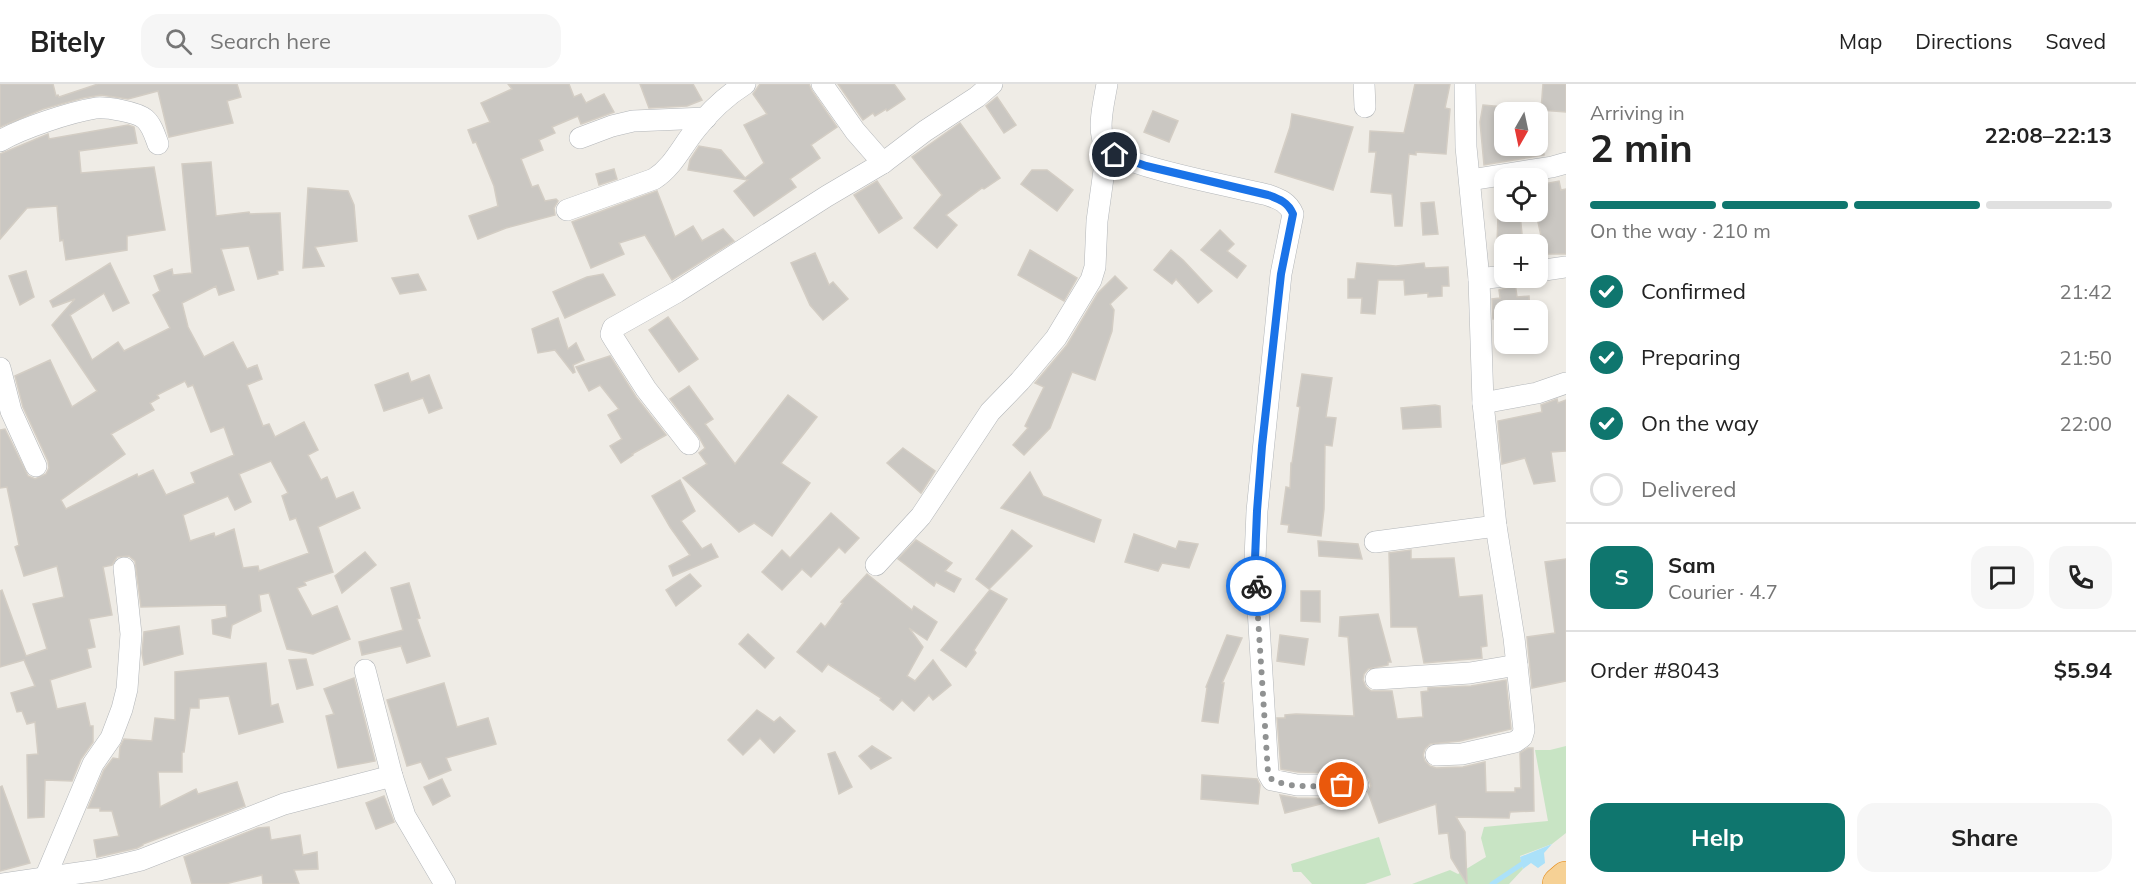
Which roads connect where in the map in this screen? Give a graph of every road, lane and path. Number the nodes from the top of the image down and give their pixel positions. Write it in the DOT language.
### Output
graph roads {
  1 [pos="745,84"];
  2 [pos="822,84"];
  3 [pos="992,84"];
  4 [pos="1107,84"];
  5 [pos="1364,84"];
  6 [pos="1464,84"];
  7 [pos="1365,106"];
  8 [pos="706,118"];
  9 [pos="580,138"];
  10 [pos="0,141"];
  11 [pos="158,144"];
  12 [pos="1107,149"];
  13 [pos="883,163"];
  14 [pos="1566,163"];
  15 [pos="1470,180"];
  16 [pos="567,210"];
  17 [pos="1566,267"];
  18 [pos="1548,270"];
  19 [pos="1494,277"];
  20 [pos="1479,279"];
  21 [pos="0,368"];
  22 [pos="1566,382"];
  23 [pos="1483,403"];
  24 [pos="690,444"];
  25 [pos="36,466"];
  26 [pos="1496,526"];
  27 [pos="1375,542"];
  28 [pos="876,565"];
  29 [pos="124,568"];
  30 [pos="1517,665"];
  31 [pos="365,670"];
  32 [pos="1376,679"];
  33 [pos="1436,754"];
  34 [pos="392,776"];
  35 [pos="1358,784"];
  36 [pos="1566,878"];
  37 [pos="46,881"];
  38 [pos="3,884"];
  39 [pos="445,884"];
  40 [pos="1558,884"];
  1 -- 8 [label="street"];
  2 -- 13 [label="street"];
  3 -- 13 [label="street"];
  4 -- 12 [label="street"];
  5 -- 7 [label="street"];
  6 -- 15 [label="street"];
  8 -- 9 [label="street"];
  8 -- 16 [label="street"];
  10 -- 11 [label="street"];
  12 -- 28 [label="street"];
  12 -- 35 [label="street"];
  13 -- 24 [label="street"];
  14 -- 15 [label="street"];
  15 -- 20 [label="street"];
  17 -- 18 [label="street"];
  19 -- 20 [label="street"];
  20 -- 23 [label="street"];
  21 -- 25 [label="street"];
  22 -- 23 [label="street"];
  23 -- 26 [label="street"];
  26 -- 27 [label="street"];
  26 -- 30 [label="street"];
  29 -- 37 [label="street"];
  30 -- 32 [label="street"];
  30 -- 33 [label="street"];
  31 -- 34 [label="street"];
  34 -- 37 [label="street"];
  34 -- 39 [label="street"];
  36 -- 40 [label="highway"];
  37 -- 38 [label="street"];
}
